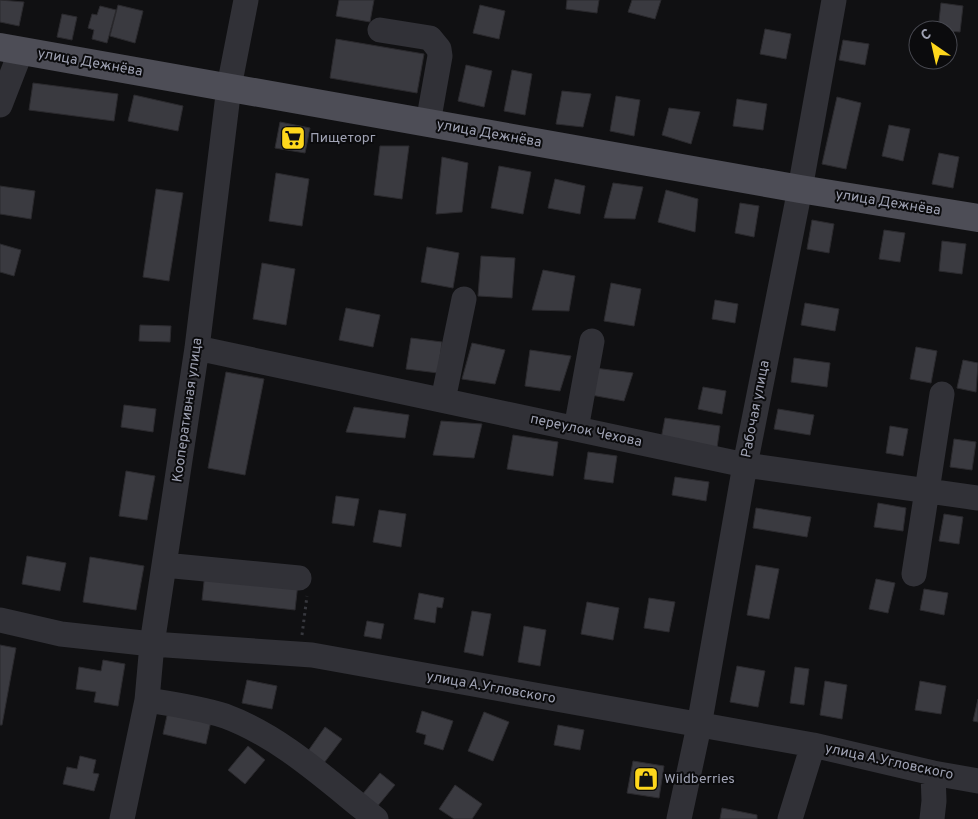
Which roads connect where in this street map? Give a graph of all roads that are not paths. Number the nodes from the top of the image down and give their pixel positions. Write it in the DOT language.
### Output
graph roads {
  1 [pos="246,0"];
  2 [pos="834,0"];
  3 [pos="380,30"];
  4 [pos="10,49"];
  5 [pos="229,87"];
  6 [pos="0,105"];
  7 [pos="428,123"];
  8 [pos="800,189"];
  9 [pos="978,218"];
  10 [pos="464,298"];
  11 [pos="592,341"];
  12 [pos="197,348"];
  13 [pos="942,394"];
  14 [pos="443,400"];
  15 [pos="576,429"];
  16 [pos="745,464"];
  17 [pos="926,490"];
  18 [pos="978,498"];
  19 [pos="164,565"];
  20 [pos="914,574"];
  21 [pos="299,578"];
  22 [pos="0,620"];
  23 [pos="152,644"];
  24 [pos="147,700"];
  25 [pos="699,726"];
  26 [pos="812,745"];
  27 [pos="933,773"];
  28 [pos="978,781"];
  29 [pos="122,819"];
  30 [pos="376,819"];
  31 [pos="679,819"];
  32 [pos="790,819"];
  33 [pos="932,819"];
  1 -- 5 [label="street, Кооперативная улица"];
  2 -- 8 [label="street, Рабочая улица"];
  3 -- 7 [label="street"];
  4 -- 5 [label="main road, улица Дежнёва"];
  4 -- 6 [label="street"];
  5 -- 7 [label="main road, улица Дежнёва"];
  5 -- 12 [label="street, Кооперативная улица"];
  7 -- 8 [label="main road, улица Дежнёва"];
  8 -- 9 [label="main road, улица Дежнёва"];
  8 -- 16 [label="street, Рабочая улица"];
  10 -- 14 [label="street"];
  11 -- 15 [label="street"];
  12 -- 14 [label="street, переулок Чехова"];
  12 -- 19 [label="street, Кооперативная улица"];
  13 -- 17 [label="street"];
  14 -- 15 [label="street, переулок Чехова"];
  15 -- 16 [label="street, переулок Чехова"];
  16 -- 17 [label="street, переулок Чехова"];
  16 -- 25 [label="street, Рабочая улица"];
  17 -- 18 [label="street, переулок Чехова"];
  17 -- 20 [label="street"];
  19 -- 21 [label="street"];
  19 -- 23 [label="street, Кооперативная улица"];
  22 -- 23 [label="street, улица А.Угловского"];
  23 -- 24 [label="street, Кооперативная улица"];
  23 -- 25 [label="street, улица А.Угловского"];
  24 -- 29 [label="street, Кооперативная улица"];
  24 -- 30 [label="street"];
  25 -- 26 [label="street, улица А.Угловского"];
  25 -- 31 [label="street, Рабочая улица"];
  26 -- 27 [label="street, улица А.Угловского"];
  26 -- 32 [label="street"];
  27 -- 28 [label="street, улица А.Угловского"];
  27 -- 33 [label="street"];
}
